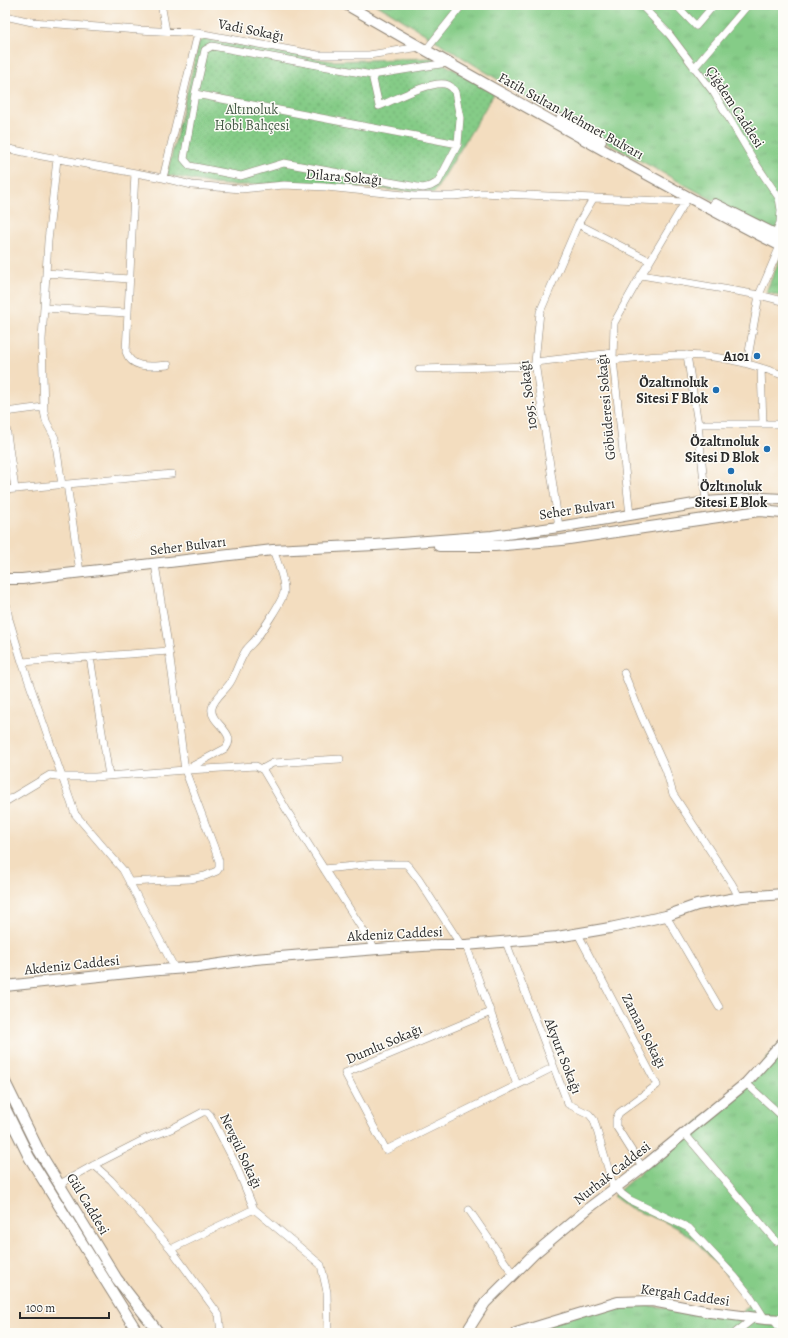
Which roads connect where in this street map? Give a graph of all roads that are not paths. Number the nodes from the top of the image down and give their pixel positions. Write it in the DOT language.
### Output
graph roads {
  1 [pos="163,5"];
  2 [pos="348,5"];
  3 [pos="360,5"];
  4 [pos="462,5"];
  5 [pos="641,5"];
  6 [pos="676,5"];
  7 [pos="714,5"];
  8 [pos="748,5"];
  9 [pos="5,16"];
  10 [pos="166,31"];
  11 [pos="198,33"];
  12 [pos="425,46"];
  13 [pos="447,63"];
  14 [pos="694,68"];
  15 [pos="372,75"];
  16 [pos="195,94"];
  17 [pos="458,144"];
  18 [pos="5,148"];
  19 [pos="57,159"];
  20 [pos="135,173"];
  21 [pos="163,178"];
  22 [pos="593,199"];
  23 [pos="687,200"];
  24 [pos="578,224"];
  25 [pos="780,241"];
  26 [pos="650,261"];
  27 [pos="46,274"];
  28 [pos="640,275"];
  29 [pos="129,279"];
  30 [pos="759,295"];
  31 [pos="783,301"];
  32 [pos="44,308"];
  33 [pos="127,313"];
  34 [pos="687,355"];
  35 [pos="613,356"];
  36 [pos="747,363"];
  37 [pos="535,364"];
  38 [pos="168,365"];
  39 [pos="760,368"];
  40 [pos="419,369"];
  41 [pos="783,374"];
  42 [pos="44,407"];
  43 [pos="5,412"];
  44 [pos="5,420"];
  45 [pos="698,424"];
  46 [pos="763,424"];
  47 [pos="783,424"];
  48 [pos="172,474"];
  49 [pos="65,484"];
  50 [pos="15,489"];
  51 [pos="5,490"];
  52 [pos="783,499"];
  53 [pos="706,502"];
  54 [pos="783,513"];
  55 [pos="630,515"];
  56 [pos="559,528"];
  57 [pos="375,545"];
  58 [pos="273,550"];
  59 [pos="154,564"];
  60 [pos="80,572"];
  61 [pos="5,579"];
  62 [pos="5,598"];
  63 [pos="169,651"];
  64 [pos="90,657"];
  65 [pos="22,662"];
  66 [pos="624,673"];
  67 [pos="340,759"];
  68 [pos="262,769"];
  69 [pos="185,770"];
  70 [pos="110,776"];
  71 [pos="62,777"];
  72 [pos="5,802"];
  73 [pos="324,869"];
  74 [pos="129,882"];
  75 [pos="783,894"];
  76 [pos="739,897"];
  77 [pos="666,916"];
  78 [pos="578,934"];
  79 [pos="506,942"];
  80 [pos="464,945"];
  81 [pos="376,949"];
  82 [pos="175,969"];
  83 [pos="5,986"];
  84 [pos="719,1007"];
  85 [pos="491,1012"];
  86 [pos="783,1042"];
  87 [pos="554,1067"];
  88 [pos="5,1082"];
  89 [pos="746,1083"];
  90 [pos="517,1085"];
  91 [pos="5,1108"];
  92 [pos="783,1117"];
  93 [pos="685,1134"];
  94 [pos="94,1165"];
  95 [pos="642,1167"];
  96 [pos="60,1184"];
  97 [pos="615,1188"];
  98 [pos="254,1209"];
  99 [pos="469,1210"];
  100 [pos="776,1241"];
  101 [pos="171,1249"];
  102 [pos="514,1274"];
  103 [pos="754,1318"];
  104 [pos="774,1319"];
  105 [pos="783,1332"];
  106 [pos="138,1333"];
  107 [pos="159,1333"];
  108 [pos="221,1333"];
  109 [pos="328,1333"];
  110 [pos="466,1333"];
  111 [pos="516,1333"];
  112 [pos="734,1333"];
  1 -- 10 [label="street"];
  2 -- 12 [label="street, Fatih Sultan Mehmet Bulvarı"];
  3 -- 12 [label="street, Fatih Sultan Mehmet Bulvarı"];
  4 -- 12 [label="street"];
  5 -- 14 [label="street, Çiğdem Caddesi"];
  6 -- 7 [label="street"];
  8 -- 14 [label="street"];
  9 -- 10 [label="street, Vadi Sokağı"];
  10 -- 11 [label="street, Vadi Sokağı"];
  11 -- 12 [label="street, Vadi Sokağı"];
  11 -- 21 [label="street"];
  12 -- 13 [label="street, Fatih Sultan Mehmet Bulvarı"];
  12 -- 25 [label="street, Fatih Sultan Mehmet Bulvarı"];
  13 -- 15 [label="street"];
  13 -- 23 [label="street, Fatih Sultan Mehmet Bulvarı"];
  14 -- 25 [label="street, Çiğdem Caddesi"];
  15 -- 16 [label="street"];
  15 -- 17 [label="street"];
  16 -- 17 [label="street"];
  16 -- 17 [label="street"];
  18 -- 19 [label="street, Dilara Sokağı"];
  19 -- 20 [label="street, Dilara Sokağı"];
  19 -- 27 [label="street"];
  20 -- 21 [label="street, Dilara Sokağı"];
  20 -- 29 [label="street"];
  21 -- 22 [label="street, Dilara Sokağı"];
  22 -- 23 [label="street, Dilara Sokağı"];
  22 -- 24 [label="street, 1095. Sokağı"];
  23 -- 25 [label="street, Fatih Sultan Mehmet Bulvarı"];
  23 -- 26 [label="street, Göbüderesi Sokağı"];
  24 -- 26 [label="street"];
  24 -- 37 [label="street, 1095. Sokağı"];
  25 -- 30 [label="street, Çiğdem Caddesi"];
  26 -- 28 [label="street, Göbüderesi Sokağı"];
  27 -- 29 [label="street"];
  27 -- 32 [label="street"];
  28 -- 30 [label="street"];
  28 -- 35 [label="street, Göbüderesi Sokağı"];
  29 -- 33 [label="street"];
  30 -- 31 [label="street"];
  30 -- 36 [label="street, Çiğdem Caddesi"];
  32 -- 33 [label="street"];
  32 -- 42 [label="street"];
  33 -- 38 [label="street"];
  34 -- 35 [label="street"];
  34 -- 36 [label="street"];
  34 -- 45 [label="street"];
  35 -- 37 [label="street"];
  35 -- 55 [label="street, Göbüderesi Sokağı"];
  36 -- 39 [label="street"];
  37 -- 40 [label="street"];
  37 -- 56 [label="street, 1095. Sokağı"];
  39 -- 41 [label="street"];
  39 -- 46 [label="street"];
  42 -- 43 [label="street"];
  42 -- 49 [label="street"];
  44 -- 50 [label="street"];
  45 -- 46 [label="street"];
  45 -- 53 [label="street"];
  46 -- 47 [label="street"];
  48 -- 49 [label="street"];
  49 -- 50 [label="street"];
  49 -- 60 [label="street"];
  50 -- 51 [label="street"];
  52 -- 53 [label="street, Seher Bulvarı"];
  53 -- 55 [label="street, Seher Bulvarı"];
  54 -- 57 [label="street, Seher Bulvarı"];
  55 -- 56 [label="street, Seher Bulvarı"];
  56 -- 57 [label="street, Seher Bulvarı"];
  57 -- 58 [label="street, Seher Bulvarı"];
  58 -- 59 [label="street, Seher Bulvarı"];
  58 -- 69 [label="street"];
  59 -- 60 [label="street, Seher Bulvarı"];
  59 -- 63 [label="street"];
  60 -- 61 [label="street, Seher Bulvarı"];
  62 -- 65 [label="street"];
  63 -- 64 [label="street"];
  63 -- 69 [label="street"];
  64 -- 65 [label="street"];
  64 -- 70 [label="street"];
  65 -- 71 [label="street"];
  66 -- 76 [label="street"];
  67 -- 68 [label="street"];
  68 -- 69 [label="street"];
  68 -- 73 [label="street"];
  69 -- 70 [label="street"];
  69 -- 74 [label="street"];
  70 -- 71 [label="street"];
  71 -- 72 [label="street"];
  71 -- 74 [label="street"];
  73 -- 80 [label="street"];
  73 -- 81 [label="street"];
  74 -- 82 [label="street"];
  75 -- 76 [label="street, Akdeniz Caddesi"];
  76 -- 77 [label="street, Akdeniz Caddesi"];
  77 -- 78 [label="street, Akdeniz Caddesi"];
  77 -- 84 [label="street"];
  78 -- 79 [label="street, Akdeniz Caddesi"];
  78 -- 95 [label="street, Zaman Sokağı"];
  79 -- 80 [label="street, Akdeniz Caddesi"];
  79 -- 87 [label="street, Akyurt Sokağı"];
  80 -- 81 [label="street, Akdeniz Caddesi"];
  80 -- 85 [label="street"];
  81 -- 82 [label="street, Akdeniz Caddesi"];
  82 -- 83 [label="street, Akdeniz Caddesi"];
  85 -- 90 [label="street"];
  85 -- 90 [label="street, Dumlu Sokağı"];
  86 -- 89 [label="street, Nurhak Caddesi"];
  87 -- 90 [label="street, Dumlu Sokağı"];
  87 -- 97 [label="street, Akyurt Sokağı"];
  88 -- 96 [label="street, Gül Caddesi"];
  89 -- 92 [label="street"];
  89 -- 93 [label="street, Nurhak Caddesi"];
  91 -- 106 [label="street, Gül Caddesi"];
  93 -- 95 [label="street, Nurhak Caddesi"];
  93 -- 100 [label="street"];
  94 -- 96 [label="street, Nevgül Sokağı"];
  94 -- 98 [label="street, Nevgül Sokağı"];
  94 -- 101 [label="street"];
  95 -- 97 [label="street, Nurhak Caddesi"];
  96 -- 107 [label="street, Gül Caddesi"];
  97 -- 102 [label="street, Nurhak Caddesi"];
  97 -- 104 [label="street"];
  98 -- 101 [label="street"];
  98 -- 109 [label="street, Nevgül Sokağı"];
  99 -- 102 [label="street"];
  101 -- 108 [label="street"];
  102 -- 110 [label="street, Nurhak Caddesi"];
  103 -- 104 [label="street, Kergah Caddesi"];
  103 -- 111 [label="street, Kergah Caddesi"];
  103 -- 112 [label="street"];
  104 -- 105 [label="street"];
}
